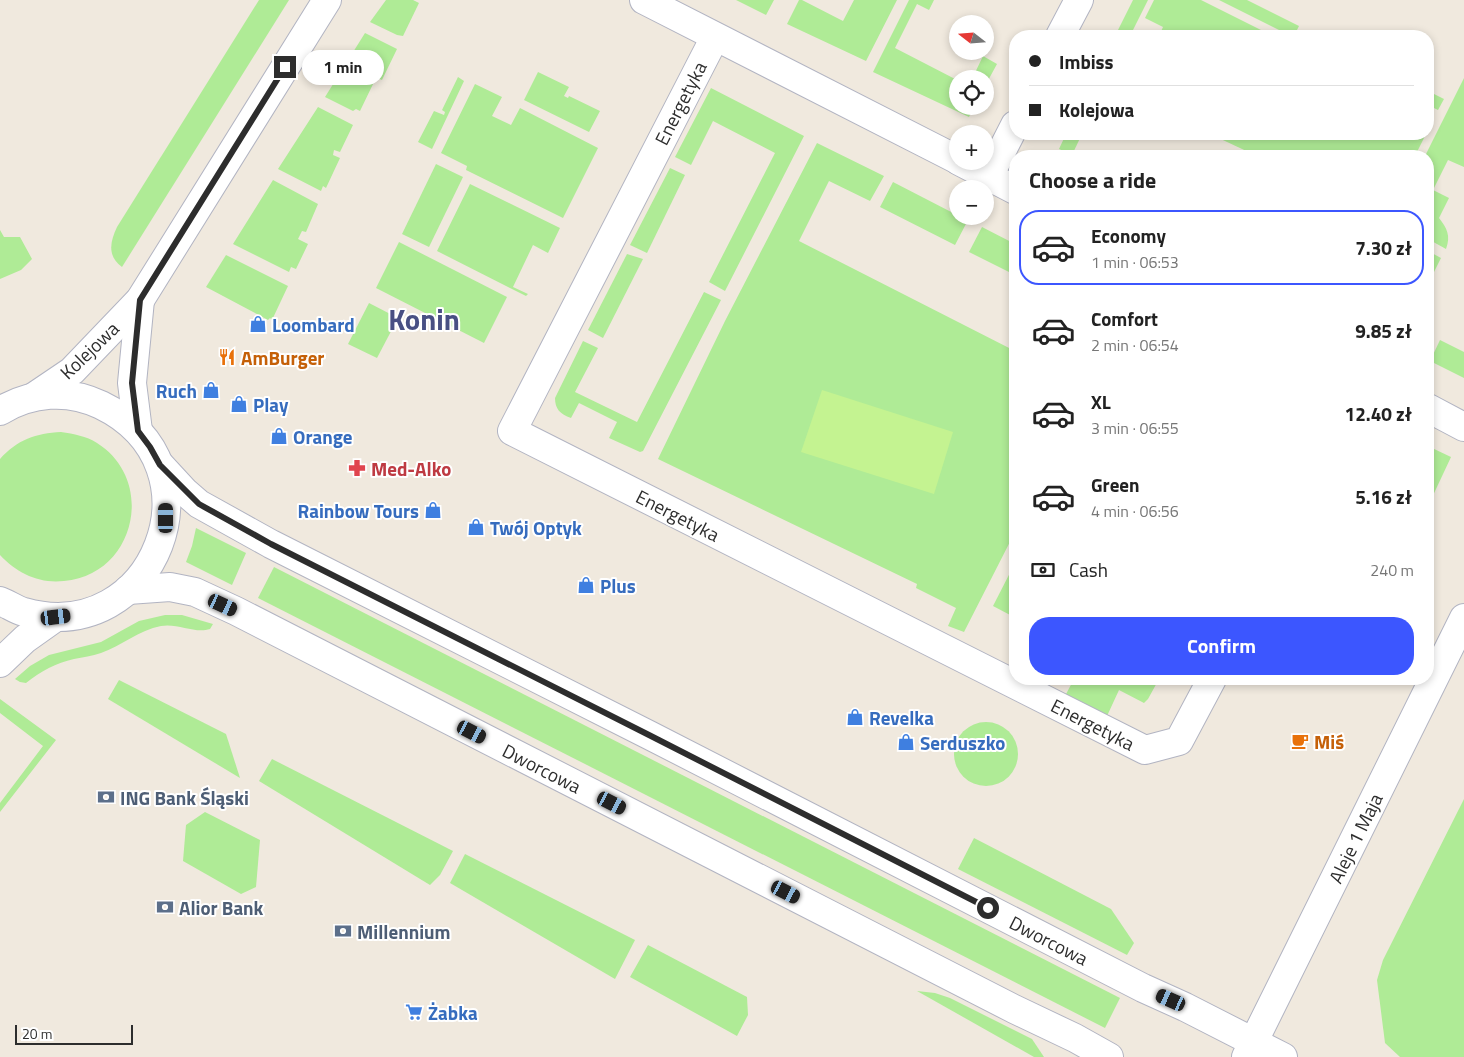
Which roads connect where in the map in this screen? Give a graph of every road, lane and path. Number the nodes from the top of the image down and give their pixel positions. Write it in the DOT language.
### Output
graph roads {
  1 [pos="327,0"];
  2 [pos="644,0"];
  3 [pos="1079,0"];
  4 [pos="1063,30"];
  5 [pos="715,37"];
  6 [pos="1009,137"];
  7 [pos="949,156"];
  8 [pos="977,170"];
  9 [pos="989,176"];
  10 [pos="1009,187"];
  11 [pos="140,300"];
  12 [pos="35,396"];
  13 [pos="0,411"];
  14 [pos="1434,411"];
  15 [pos="1464,427"];
  16 [pos="138,431"];
  17 [pos="160,465"];
  18 [pos="128,590"];
  19 [pos="0,601"];
  20 [pos="56,617"];
  21 [pos="1464,618"];
  22 [pos="0,663"];
  23 [pos="1434,678"];
  24 [pos="1009,681"];
  25 [pos="1016,685"];
  26 [pos="1209,685"];
  27 [pos="1431,685"];
  28 [pos="1249,1050"];
  29 [pos="1108,1057"];
  30 [pos="1282,1057"];
  1 -- 11 [label="street, Kolejowa"];
  2 -- 5 [label="street"];
  3 -- 4 [label="street"];
  5 -- 7 [label="street"];
  5 -- 24 [label="street, Energetyka"];
  6 -- 9 [label="street"];
  8 -- 9 [label="street"];
  9 -- 10 [label="street"];
  11 -- 12 [label="street, Kolejowa"];
  11 -- 16 [label="street, Kolejowa"];
  12 -- 13 [label="street"];
  12 -- 16 [label="street"];
  14 -- 15 [label="street"];
  16 -- 17 [label="street"];
  17 -- 18 [label="street"];
  17 -- 28 [label="street, Dworcowa"];
  18 -- 20 [label="street"];
  18 -- 29 [label="street, Dworcowa"];
  19 -- 20 [label="street"];
  20 -- 22 [label="street"];
  21 -- 23 [label="street, Aleje 1 Maja"];
  25 -- 26 [label="street, Energetyka"];
  27 -- 28 [label="street, Aleje 1 Maja"];
  28 -- 30 [label="street, Dworcowa"];
}
